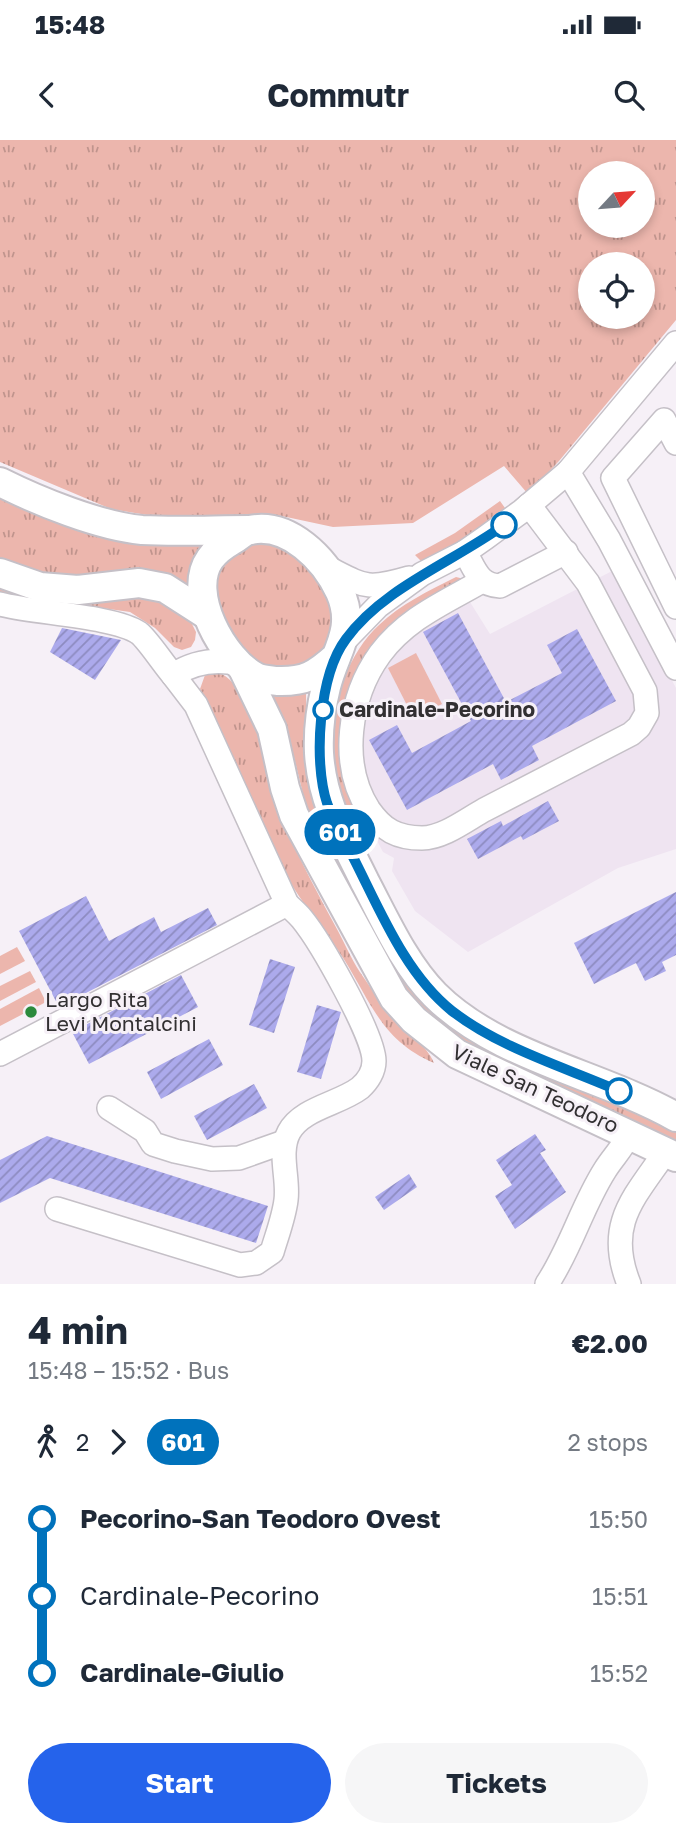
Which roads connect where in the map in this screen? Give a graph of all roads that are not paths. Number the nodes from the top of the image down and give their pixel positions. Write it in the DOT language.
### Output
graph roads {
  1 [pos="676,343"];
  2 [pos="676,443"];
  3 [pos="568,472"];
  4 [pos="0,482"];
  5 [pos="529,505"];
  6 [pos="249,530"];
  7 [pos="465,552"];
  8 [pos="566,552"];
  9 [pos="324,566"];
  10 [pos="0,573"];
  11 [pos="422,574"];
  12 [pos="482,582"];
  13 [pos="0,604"];
  14 [pos="676,607"];
  15 [pos="209,619"];
  16 [pos="340,649"];
  17 [pos="241,666"];
  18 [pos="676,668"];
  19 [pos="181,670"];
  20 [pos="287,904"];
  21 [pos="0,1054"];
  22 [pos="108,1108"];
  23 [pos="676,1117"];
  24 [pos="629,1134"];
  25 [pos="284,1142"];
  26 [pos="671,1154"];
  27 [pos="57,1209"];
  28 [pos="619,1236"];
  29 [pos="547,1284"];
  30 [pos="629,1284"];
  31 [pos="642,1284"];
  1 -- 3 [label="street"];
  2 -- 14 [label="street"];
  3 -- 5 [label="street"];
  3 -- 18 [label="street"];
  4 -- 6 [label="main road"];
  5 -- 7 [label="street"];
  5 -- 8 [label="street"];
  6 -- 9 [label="main road"];
  6 -- 15 [label="main road"];
  7 -- 11 [label="street"];
  7 -- 12 [label="street"];
  8 -- 12 [label="street"];
  8 -- 12 [label="street"];
  9 -- 11 [label="street"];
  9 -- 16 [label="main road"];
  10 -- 15 [label="main road"];
  11 -- 16 [label="street"];
  13 -- 19 [label="street"];
  15 -- 17 [label="main road"];
  15 -- 19 [label="street"];
  16 -- 17 [label="main road"];
  16 -- 23 [label="main road"];
  17 -- 19 [label="street"];
  17 -- 24 [label="main road, Viale San Teodoro"];
  19 -- 20 [label="street"];
  20 -- 21 [label="street"];
  20 -- 25 [label="street"];
  22 -- 25 [label="street"];
  24 -- 26 [label="main road, Viale San Teodoro"];
  24 -- 29 [label="street"];
  25 -- 27 [label="street"];
  26 -- 28 [label="street"];
  28 -- 30 [label="street"];
  28 -- 31 [label="street"];
}
